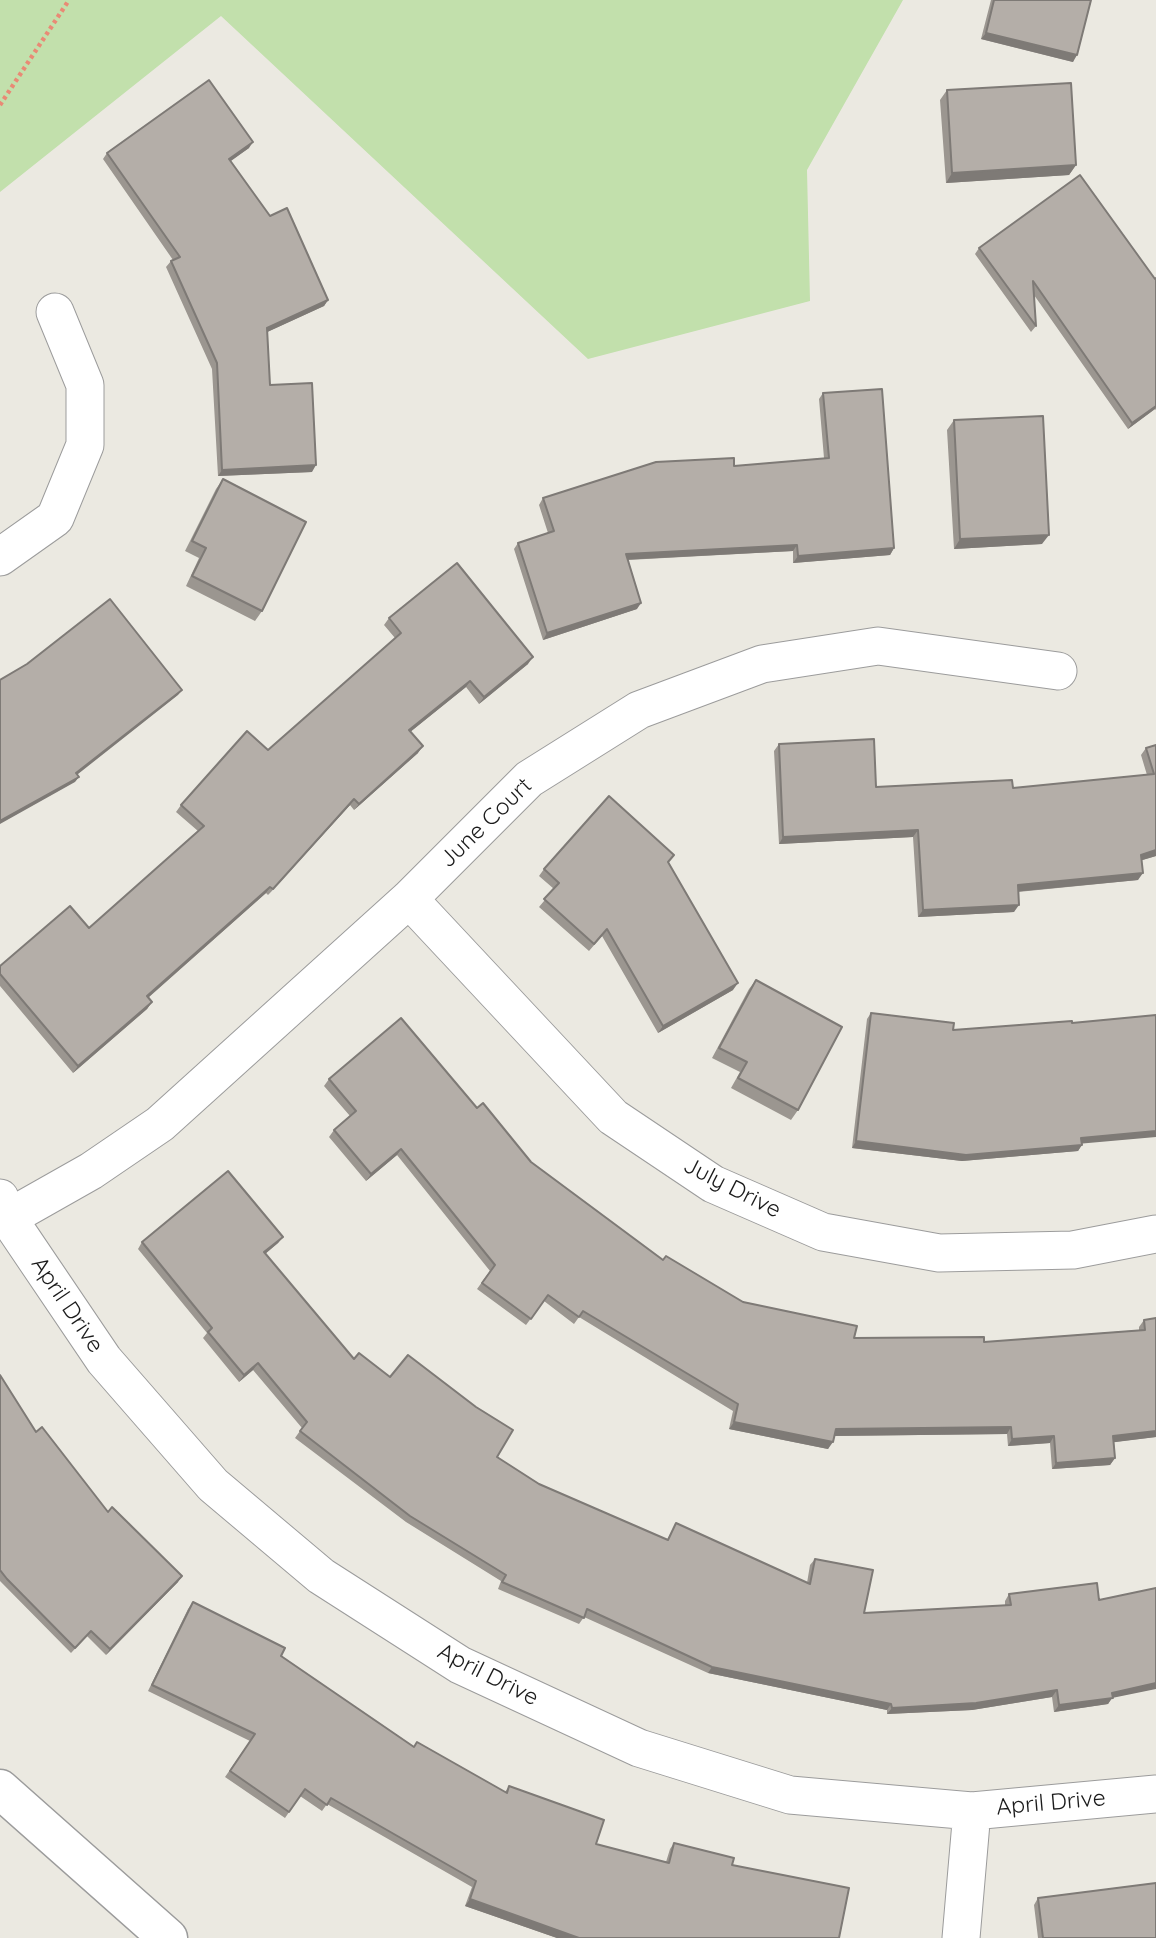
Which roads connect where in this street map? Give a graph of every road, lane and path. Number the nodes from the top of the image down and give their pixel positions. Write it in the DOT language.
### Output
graph roads {
  1 [pos="69,0"];
  2 [pos="0,105"];
  3 [pos="55,312"];
  4 [pos="0,557"];
  5 [pos="1058,671"];
  6 [pos="409,899"];
  7 [pos="4,1208"];
  8 [pos="1156,1234"];
  9 [pos="0,1789"];
  10 [pos="1156,1794"];
  11 [pos="972,1811"];
  12 [pos="158,1935"];
  13 [pos="961,1938"];
  1 -- 2 [label="path"];
  3 -- 4 [label="street"];
  5 -- 6 [label="street, June Court"];
  6 -- 7 [label="street, June Court"];
  6 -- 8 [label="street, July Drive"];
  7 -- 11 [label="street, April Drive"];
  9 -- 12 [label="street"];
  10 -- 11 [label="street, April Drive"];
  11 -- 13 [label="street"];
}
